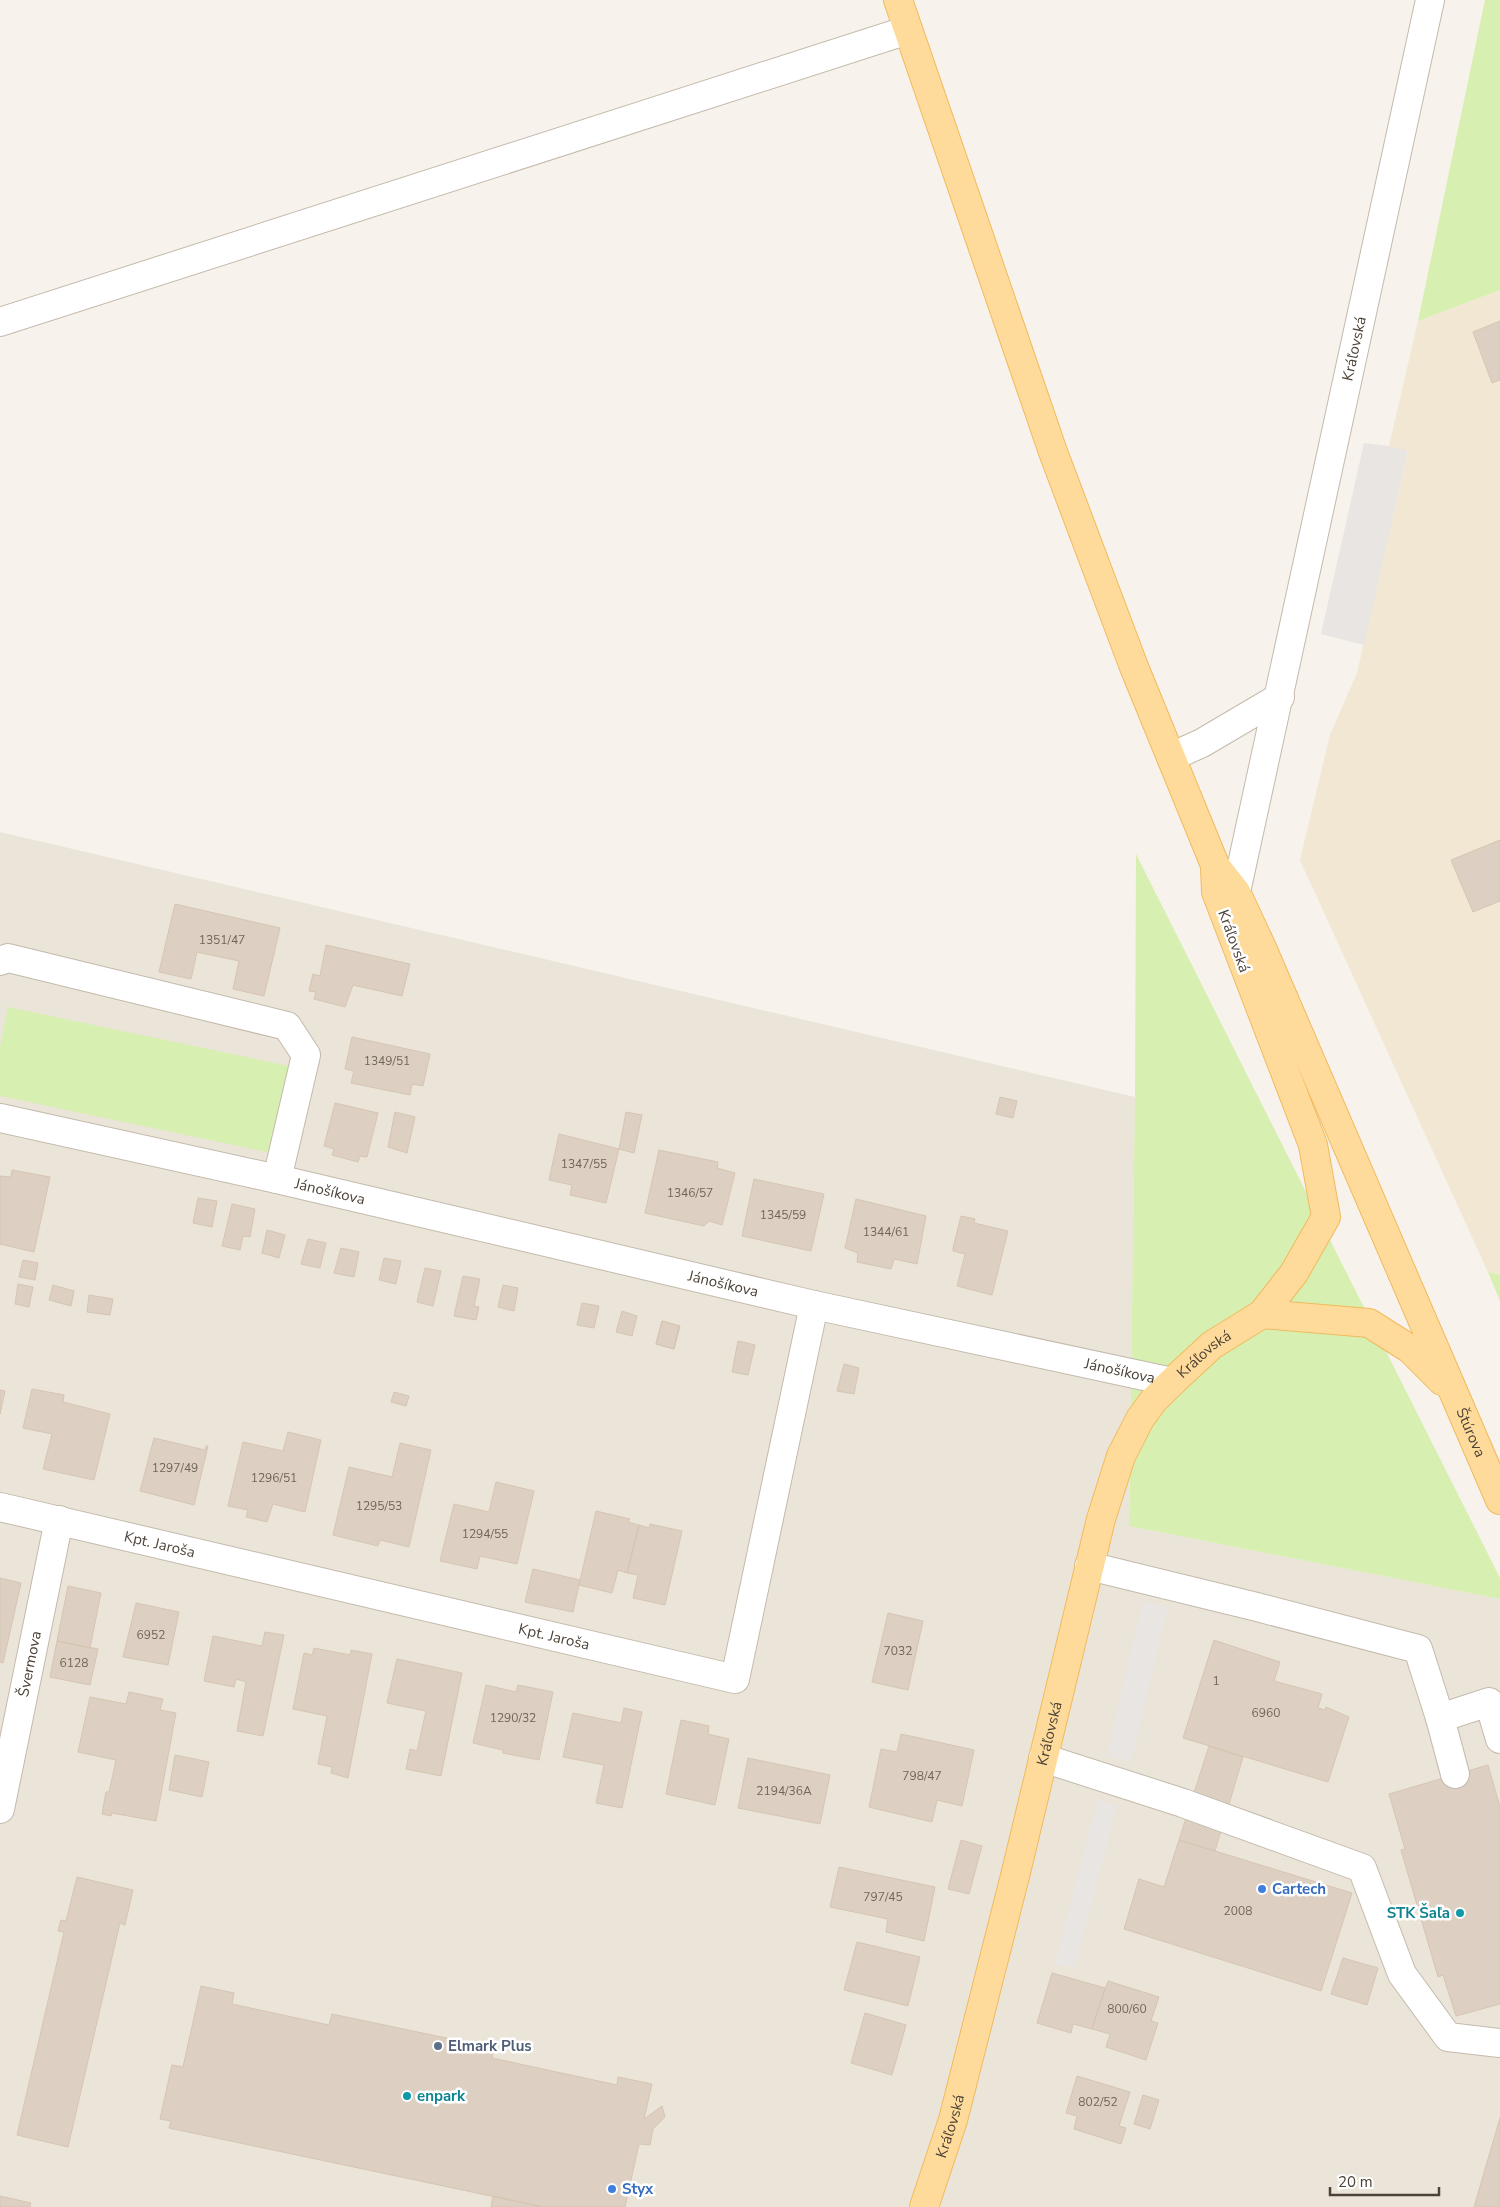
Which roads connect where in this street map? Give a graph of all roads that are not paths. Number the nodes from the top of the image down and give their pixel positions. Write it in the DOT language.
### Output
graph roads {
  1 [pos="898,0"];
  2 [pos="1430,0"];
  3 [pos="908,30"];
  4 [pos="0,322"];
  5 [pos="1280,697"];
  6 [pos="1171,757"];
  7 [pos="1215,865"];
  8 [pos="1236,892"];
  9 [pos="0,961"];
  10 [pos="0,1118"];
  11 [pos="277,1180"];
  12 [pos="814,1305"];
  13 [pos="1262,1314"];
  14 [pos="1172,1382"];
  15 [pos="1454,1394"];
  16 [pos="1500,1500"];
  17 [pos="0,1507"];
  18 [pos="60,1520"];
  19 [pos="1090,1566"];
  20 [pos="1440,1718"];
  21 [pos="1500,1739"];
  22 [pos="1043,1758"];
  23 [pos="1455,1774"];
  24 [pos="0,1810"];
  25 [pos="1500,2043"];
  26 [pos="924,2207"];
  1 -- 3 [label="main road"];
  2 -- 5 [label="street, Kráľovská"];
  3 -- 4 [label="street"];
  3 -- 6 [label="main road"];
  5 -- 6 [label="street"];
  5 -- 8 [label="street, Kráľovská"];
  6 -- 7 [label="main road"];
  7 -- 8 [label="main road, Štúrova"];
  7 -- 13 [label="main road, Kráľovská"];
  8 -- 15 [label="main road, Štúrova"];
  9 -- 11 [label="street, Jánošíkova"];
  10 -- 11 [label="street, Jánošíkova"];
  11 -- 12 [label="street, Jánošíkova"];
  12 -- 14 [label="street, Jánošíkova"];
  12 -- 18 [label="street, Kpt. Jaroša"];
  13 -- 14 [label="main road, Kráľovská"];
  13 -- 15 [label="main road"];
  14 -- 19 [label="main road, Kráľovská"];
  15 -- 16 [label="main road, Štúrova"];
  17 -- 18 [label="street, Kpt. Jaroša"];
  18 -- 24 [label="street, Švermova"];
  19 -- 20 [label="street"];
  19 -- 22 [label="main road, Kráľovská"];
  20 -- 21 [label="street"];
  20 -- 23 [label="street"];
  22 -- 25 [label="street"];
  22 -- 26 [label="main road, Kráľovská"];
}
